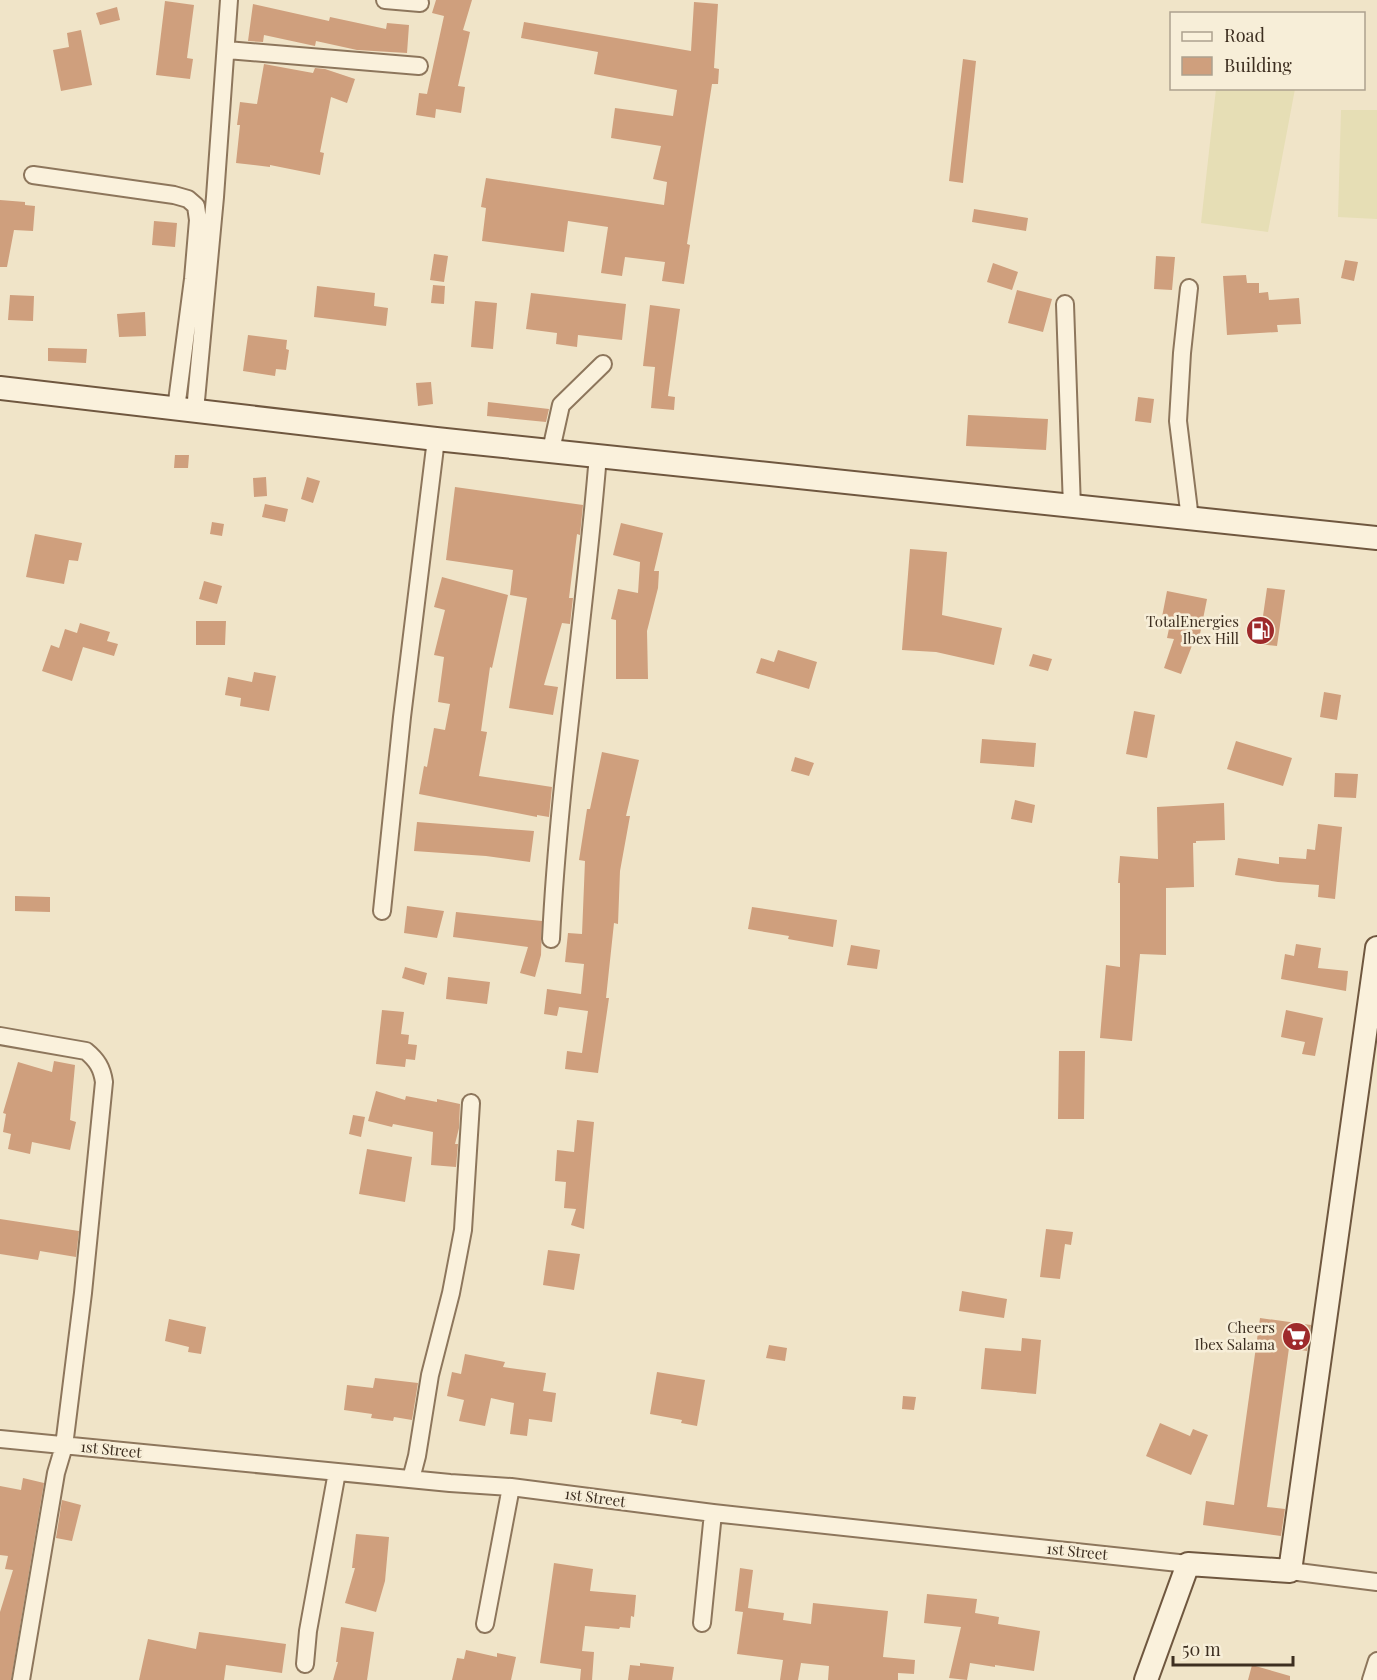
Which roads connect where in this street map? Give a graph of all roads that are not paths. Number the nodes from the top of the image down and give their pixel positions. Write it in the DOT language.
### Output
graph roads {
  1 [pos="229,0"];
  2 [pos="385,0"];
  3 [pos="420,3"];
  4 [pos="226,50"];
  5 [pos="419,66"];
  6 [pos="33,175"];
  7 [pos="1189,288"];
  8 [pos="1065,304"];
  9 [pos="603,364"];
  10 [pos="0,388"];
  11 [pos="186,410"];
  12 [pos="436,439"];
  13 [pos="550,450"];
  14 [pos="598,455"];
  15 [pos="1072,508"];
  16 [pos="1190,519"];
  17 [pos="1377,538"];
  18 [pos="382,911"];
  19 [pos="551,939"];
  20 [pos="1377,948"];
  21 [pos="0,1036"];
  22 [pos="471,1103"];
  23 [pos="0,1439"];
  24 [pos="64,1446"];
  25 [pos="338,1472"];
  26 [pos="411,1479"];
  27 [pos="511,1487"];
  28 [pos="713,1513"];
  29 [pos="1188,1564"];
  30 [pos="1290,1571"];
  31 [pos="1377,1582"];
  32 [pos="702,1623"];
  33 [pos="485,1624"];
  34 [pos="1377,1661"];
  35 [pos="305,1664"];
  36 [pos="21,1680"];
  37 [pos="1146,1680"];
  38 [pos="1371,1680"];
  1 -- 4 [label="street"];
  2 -- 3 [label="street"];
  4 -- 5 [label="street"];
  4 -- 11 [label="street"];
  6 -- 11 [label="street"];
  7 -- 16 [label="street"];
  8 -- 15 [label="street"];
  9 -- 13 [label="street"];
  10 -- 11 [label="main road"];
  11 -- 12 [label="main road"];
  12 -- 13 [label="main road"];
  12 -- 18 [label="street"];
  13 -- 14 [label="main road"];
  14 -- 15 [label="main road"];
  14 -- 19 [label="street"];
  15 -- 16 [label="main road"];
  16 -- 17 [label="main road"];
  20 -- 30 [label="main road"];
  21 -- 24 [label="street"];
  22 -- 26 [label="street"];
  23 -- 24 [label="street, 1st Street"];
  24 -- 25 [label="street, 1st Street"];
  24 -- 36 [label="street"];
  25 -- 26 [label="street, 1st Street"];
  25 -- 35 [label="street"];
  26 -- 27 [label="street, 1st Street"];
  27 -- 28 [label="street, 1st Street"];
  27 -- 33 [label="street"];
  28 -- 29 [label="street, 1st Street"];
  28 -- 32 [label="street"];
  29 -- 30 [label="main road"];
  29 -- 37 [label="main road"];
  30 -- 31 [label="street"];
  34 -- 38 [label="street"];
}
